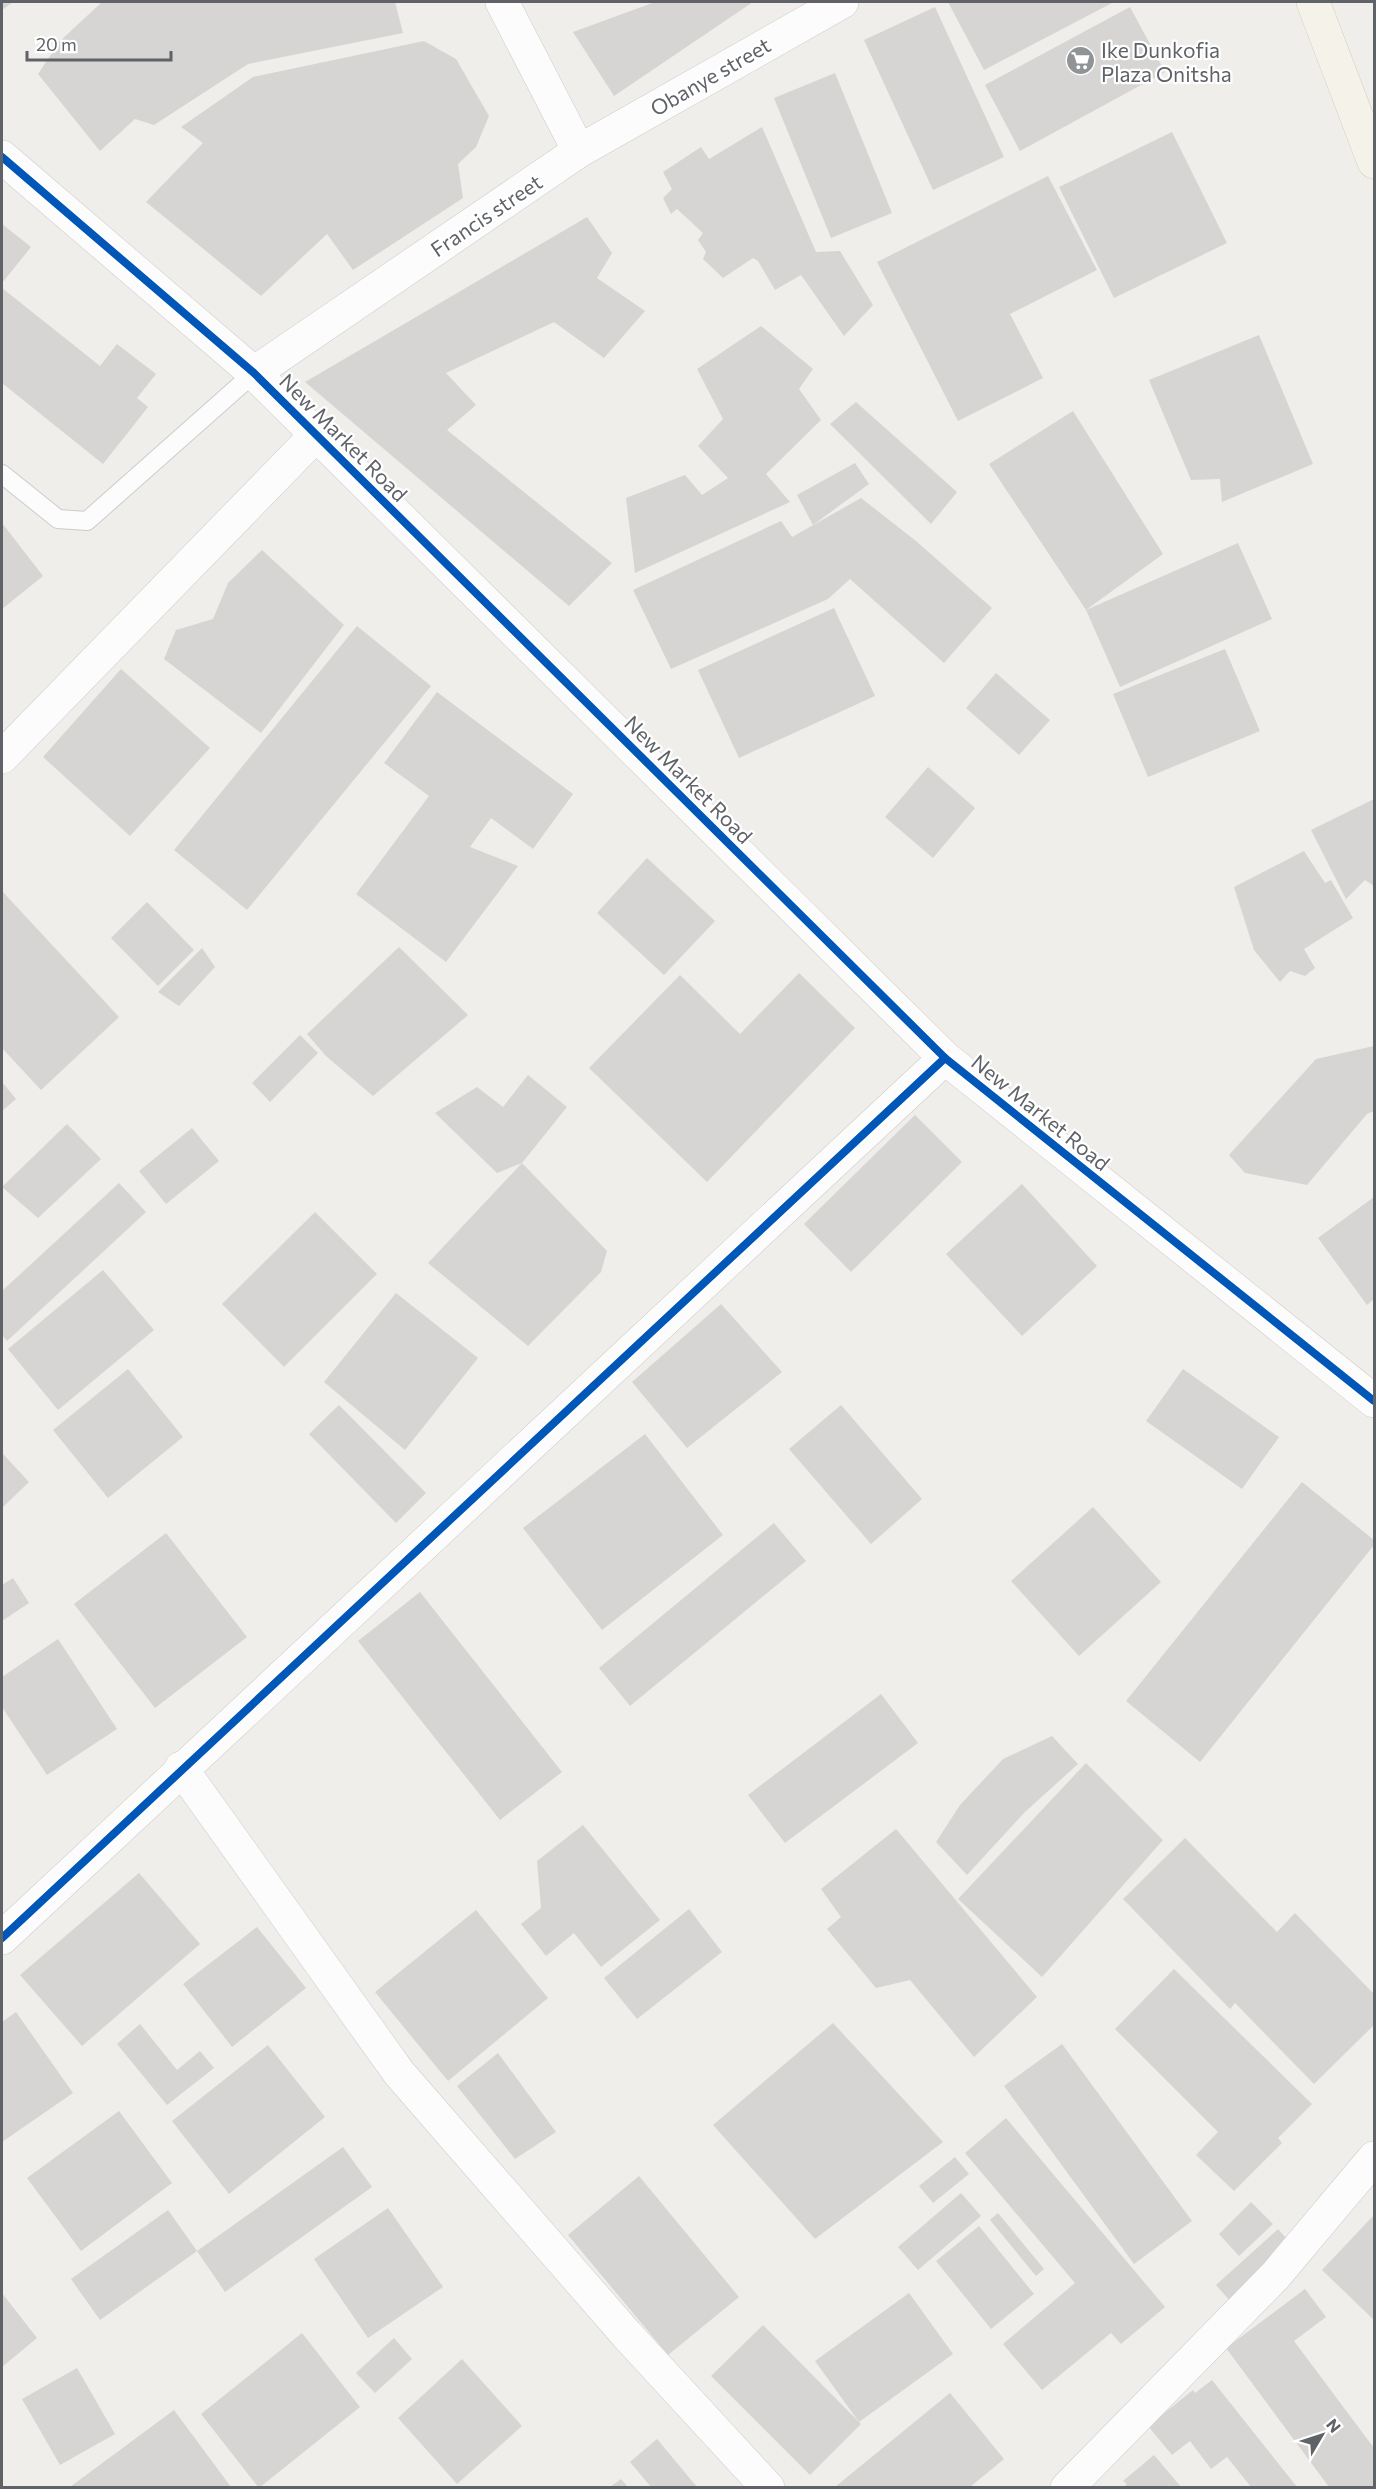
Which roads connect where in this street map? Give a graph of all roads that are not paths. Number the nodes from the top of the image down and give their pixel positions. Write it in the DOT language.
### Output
graph roads {
  1 [pos="502,2"];
  2 [pos="842,2"];
  3 [pos="1313,2"];
  4 [pos="579,151"];
  5 [pos="2,157"];
  6 [pos="1374,162"];
  7 [pos="254,373"];
  8 [pos="316,435"];
  9 [pos="2,474"];
  10 [pos="2,757"];
  11 [pos="945,1058"];
  12 [pos="1374,1401"];
  13 [pos="181,1768"];
  14 [pos="2,1938"];
  15 [pos="1374,2158"];
  16 [pos="768,2487"];
  17 [pos="1067,2487"];
  1 -- 4 [label="street"];
  2 -- 4 [label="street, Obanye street"];
  3 -- 6 [label="main road"];
  4 -- 7 [label="street, Francis street"];
  5 -- 7 [label="street, New Market Road"];
  7 -- 8 [label="street, New Market Road"];
  7 -- 9 [label="lane"];
  8 -- 10 [label="street"];
  8 -- 11 [label="street, New Market Road"];
  11 -- 12 [label="street, New Market Road"];
  11 -- 13 [label="street"];
  13 -- 14 [label="street"];
  13 -- 16 [label="street"];
  15 -- 17 [label="street"];
}
